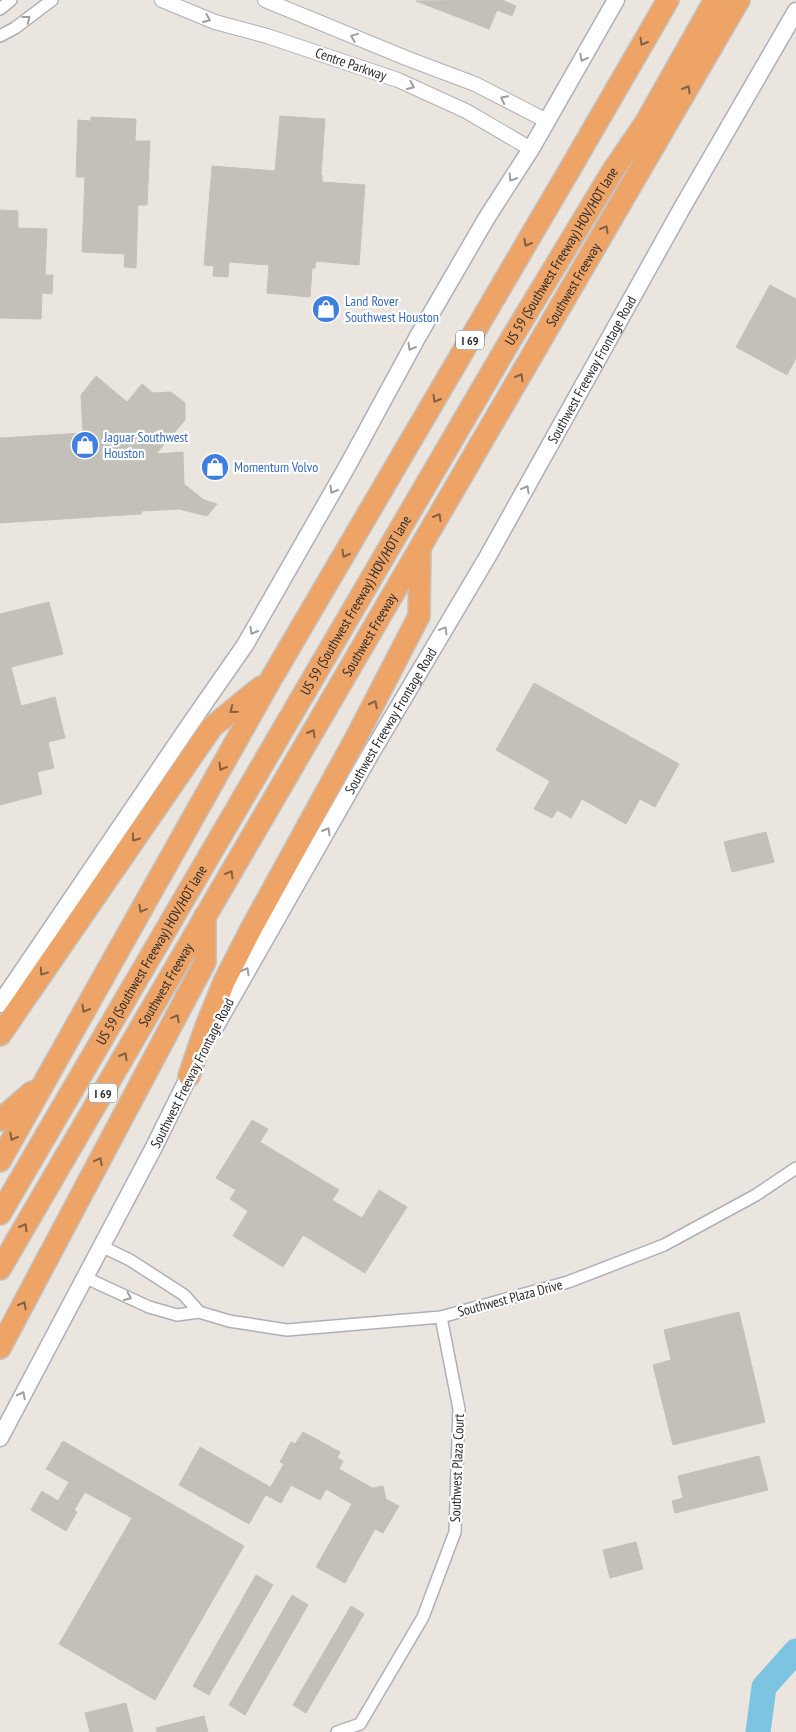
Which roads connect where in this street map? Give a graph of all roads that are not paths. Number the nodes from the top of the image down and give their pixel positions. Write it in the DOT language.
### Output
graph roads {
  1 [pos="11,0"];
  2 [pos="52,0"];
  3 [pos="162,0"];
  4 [pos="265,0"];
  5 [pos="616,0"];
  6 [pos="668,0"];
  7 [pos="699,0"];
  8 [pos="715,0"];
  9 [pos="739,0"];
  10 [pos="0,8"];
  11 [pos="796,11"];
  12 [pos="0,36"];
  13 [pos="547,121"];
  14 [pos="531,149"];
  15 [pos="612,172"];
  16 [pos="420,549"];
  17 [pos="271,679"];
  18 [pos="205,916"];
  19 [pos="0,1004"];
  20 [pos="0,1035"];
  21 [pos="189,1076"];
  22 [pos="43,1082"];
  23 [pos="0,1120"];
  24 [pos="0,1160"];
  25 [pos="796,1168"];
  26 [pos="0,1214"];
  27 [pos="101,1246"];
  28 [pos="0,1270"];
  29 [pos="84,1277"];
  30 [pos="199,1312"];
  31 [pos="440,1317"];
  32 [pos="0,1348"];
  33 [pos="0,1438"];
  34 [pos="337,1732"];
  1 -- 10 [label="street"];
  12 -- 2 [label="street, one-way"];
  3 -- 14 [label="street, Centre Parkway, one-way"];
  13 -- 4 [label="street, Centre Parkway, one-way"];
  5 -- 13 [label="main road, one-way"];
  6 -- 17 [label="highway, I 69, one-way"];
  7 -- 15 [label="highway"];
  8 -- 15 [label="highway, US 59 (Southwest Freeway) HOV/HOT lane"];
  16 -- 9 [label="highway, Southwest Freeway / I 69, one-way"];
  21 -- 11 [label="main road, Southwest Freeway Frontage Road, one-way"];
  13 -- 14 [label="main road"];
  14 -- 19 [label="main road, one-way"];
  15 -- 26 [label="highway, US 59 (Southwest Freeway) HOV/HOT lane"];
  18 -- 16 [label="highway, Southwest Freeway / I 69, one-way"];
  21 -- 16 [label="highway, one-way"];
  17 -- 20 [label="highway, one-way"];
  17 -- 22 [label="highway, I 69, one-way"];
  28 -- 18 [label="highway, Southwest Freeway / I 69, one-way"];
  32 -- 18 [label="highway, one-way"];
  21 -- 27 [label="main road, Southwest Freeway Frontage Road"];
  22 -- 23 [label="highway"];
  22 -- 24 [label="highway, I 69, one-way"];
  25 -- 31 [label="street, Southwest Plaza Drive"];
  27 -- 29 [label="main road, Southwest Freeway Frontage Road"];
  27 -- 30 [label="street, Southwest Plaza Drive"];
  29 -- 30 [label="street, Southwest Plaza Drive, one-way"];
  33 -- 29 [label="main road, Southwest Freeway Frontage Road, one-way"];
  30 -- 31 [label="street, Southwest Plaza Drive"];
  31 -- 34 [label="street, Southwest Plaza Court"];
}
